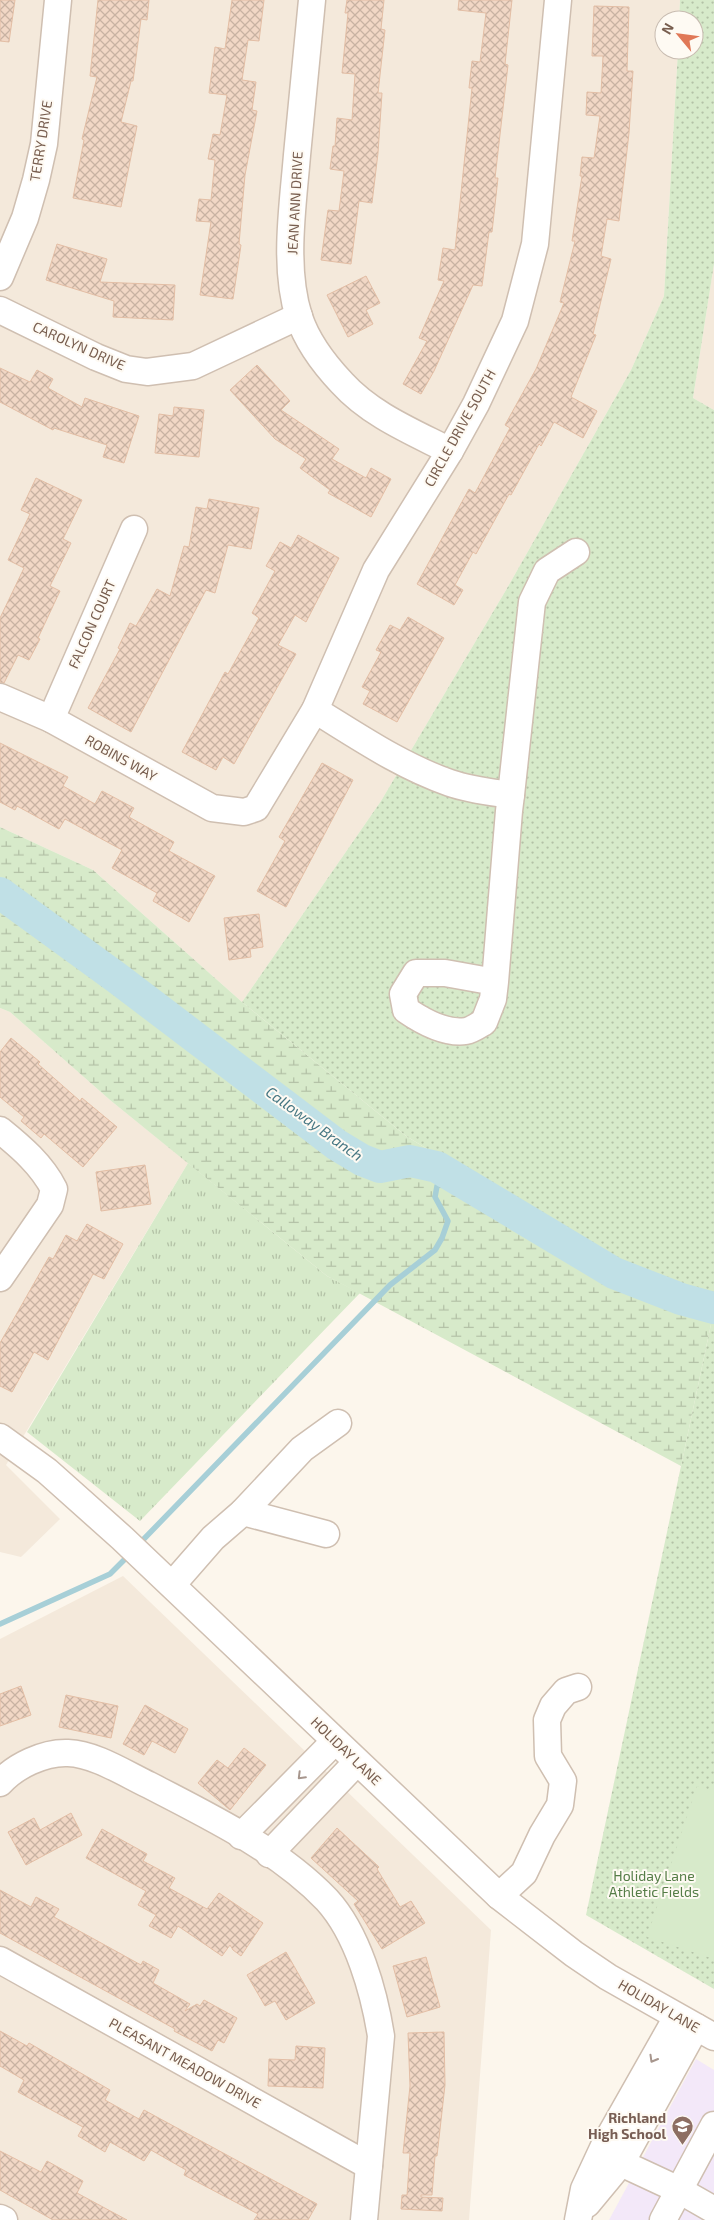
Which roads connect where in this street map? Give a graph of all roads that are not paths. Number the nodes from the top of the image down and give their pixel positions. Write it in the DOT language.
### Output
graph roads {
  1 [pos="58,0"];
  2 [pos="312,0"];
  3 [pos="558,0"];
  4 [pos="0,277"];
  5 [pos="0,310"];
  6 [pos="299,316"];
  7 [pos="450,451"];
  8 [pos="134,529"];
  9 [pos="576,552"];
  10 [pos="0,697"];
  11 [pos="315,710"];
  12 [pos="50,719"];
  13 [pos="511,795"];
  14 [pos="244,812"];
  15 [pos="495,982"];
  16 [pos="0,1130"];
  17 [pos="0,1278"];
  18 [pos="338,1423"];
  19 [pos="0,1437"];
  20 [pos="243,1512"];
  21 [pos="326,1534"];
  22 [pos="172,1585"];
  23 [pos="578,1687"];
  24 [pos="335,1741"];
  25 [pos="357,1762"];
  26 [pos="0,1783"];
  27 [pos="241,1836"];
  28 [pos="269,1854"];
  29 [pos="499,1896"];
  30 [pos="0,1960"];
  31 [pos="696,2027"];
  32 [pos="714,2125"];
  33 [pos="621,2163"];
  34 [pos="369,2166"];
  35 [pos="679,2190"];
  36 [pos="714,2210"];
  37 [pos="579,2216"];
  38 [pos="0,2218"];
  39 [pos="4,2220"];
  40 [pos="364,2220"];
  41 [pos="663,2220"];
  1 -- 4 [label="street, TERRY DRIVE"];
  2 -- 6 [label="street, JEAN ANN DRIVE"];
  3 -- 7 [label="street, CIRCLE DRIVE SOUTH"];
  5 -- 6 [label="street, CAROLYN DRIVE"];
  6 -- 7 [label="street, JEAN ANN DRIVE"];
  7 -- 11 [label="street, CIRCLE DRIVE SOUTH"];
  8 -- 12 [label="street, FALCON COURT"];
  9 -- 13 [label="street"];
  10 -- 12 [label="street, ROBINS WAY"];
  11 -- 13 [label="street"];
  11 -- 14 [label="street, CIRCLE DRIVE SOUTH"];
  12 -- 14 [label="street, ROBINS WAY"];
  13 -- 15 [label="street"];
  16 -- 17 [label="street"];
  18 -- 20 [label="street"];
  19 -- 22 [label="street, HOLIDAY LANE"];
  20 -- 21 [label="street"];
  20 -- 22 [label="street"];
  22 -- 24 [label="street, HOLIDAY LANE"];
  23 -- 29 [label="street"];
  24 -- 25 [label="street, HOLIDAY LANE"];
  24 -- 27 [label="street, one-way"];
  25 -- 28 [label="street"];
  25 -- 29 [label="street, HOLIDAY LANE"];
  26 -- 27 [label="street"];
  27 -- 28 [label="street"];
  28 -- 34 [label="street"];
  29 -- 31 [label="street, HOLIDAY LANE"];
  30 -- 34 [label="street, PLEASANT MEADOW DRIVE"];
  31 -- 33 [label="street"];
  31 -- 37 [label="street, one-way"];
  32 -- 35 [label="street"];
  33 -- 35 [label="street"];
  33 -- 37 [label="street"];
  34 -- 40 [label="street"];
  35 -- 36 [label="street"];
  35 -- 41 [label="street"];
  38 -- 39 [label="street"];
}
